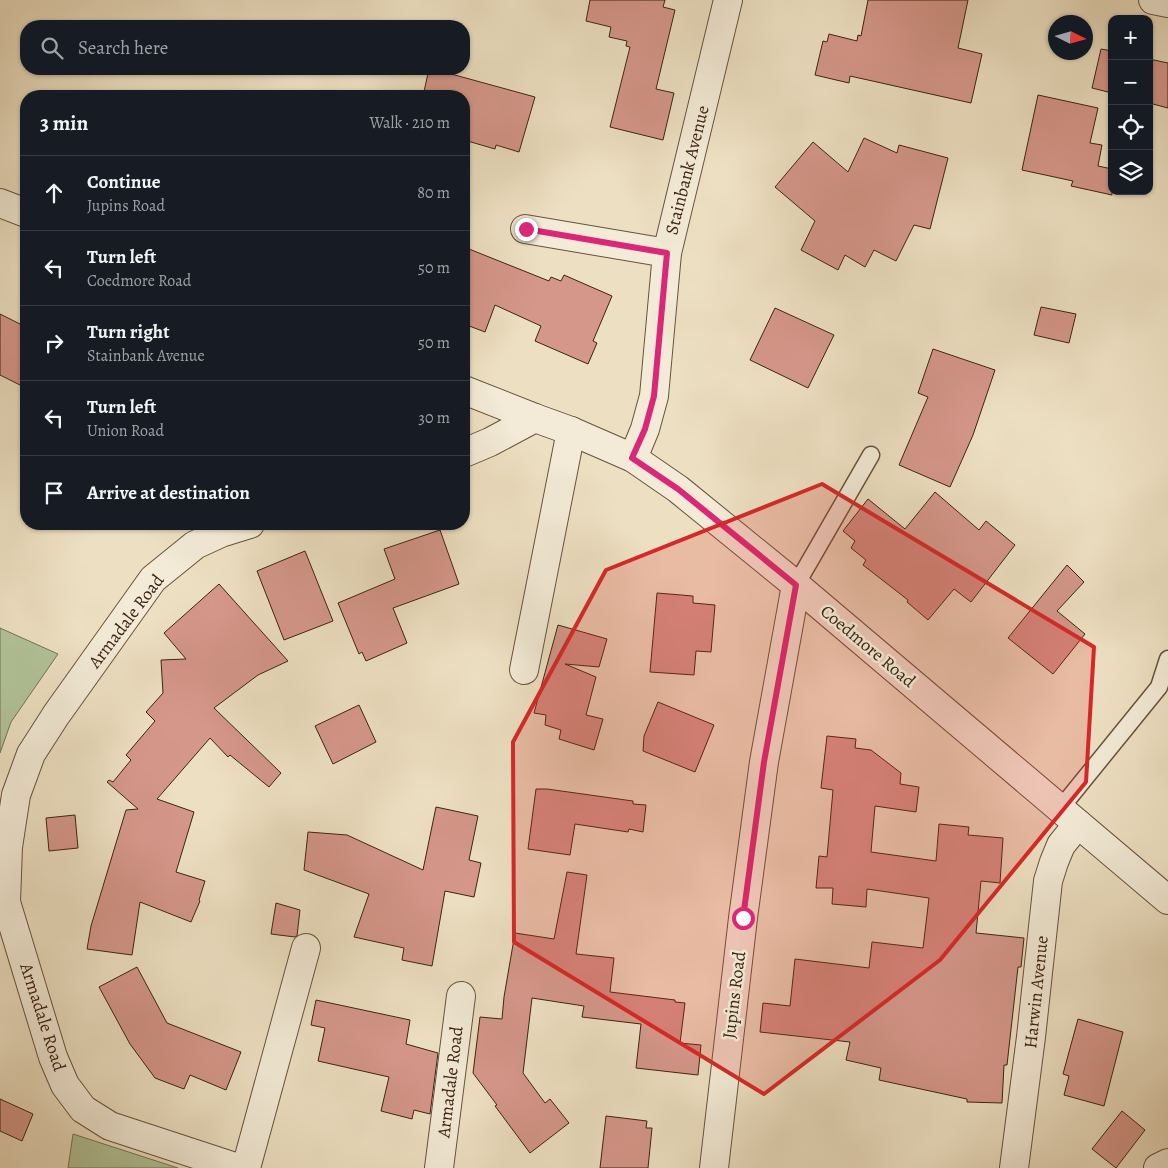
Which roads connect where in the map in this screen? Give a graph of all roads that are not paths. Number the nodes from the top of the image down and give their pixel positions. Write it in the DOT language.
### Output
graph roads {
  1 [pos="728,0"];
  2 [pos="1153,0"];
  3 [pos="1168,3"];
  4 [pos="0,203"];
  5 [pos="20,211"];
  6 [pos="526,229"];
  7 [pos="667,253"];
  8 [pos="470,392"];
  9 [pos="535,418"];
  10 [pos="571,431"];
  11 [pos="470,450"];
  12 [pos="871,455"];
  13 [pos="632,458"];
  14 [pos="231,530"];
  15 [pos="796,585"];
  16 [pos="1168,658"];
  17 [pos="524,670"];
  18 [pos="1069,816"];
  19 [pos="1168,900"];
  20 [pos="306,948"];
  21 [pos="461,996"];
  22 [pos="1168,1163"];
  23 [pos="238,1168"];
  24 [pos="246,1168"];
  25 [pos="439,1168"];
  26 [pos="714,1168"];
  27 [pos="1014,1168"];
  28 [pos="1158,1168"];
  1 -- 7 [label="street, Stainbank Avenue"];
  2 -- 3 [label="street"];
  4 -- 5 [label="street"];
  6 -- 7 [label="street"];
  7 -- 13 [label="street, Stainbank Avenue"];
  8 -- 9 [label="street, Coedmore Road"];
  9 -- 10 [label="street, Coedmore Road"];
  9 -- 11 [label="street"];
  10 -- 13 [label="street, Coedmore Road"];
  10 -- 17 [label="street"];
  12 -- 15 [label="lane"];
  13 -- 15 [label="street, Coedmore Road"];
  14 -- 23 [label="street, Armadale Road"];
  15 -- 18 [label="street, Coedmore Road"];
  15 -- 26 [label="street, Jupins Road"];
  16 -- 18 [label="lane"];
  18 -- 19 [label="street, Coedmore Road"];
  18 -- 27 [label="street, Harwin Avenue"];
  20 -- 24 [label="street"];
  21 -- 25 [label="street, Armadale Road"];
  22 -- 28 [label="street"];
}
